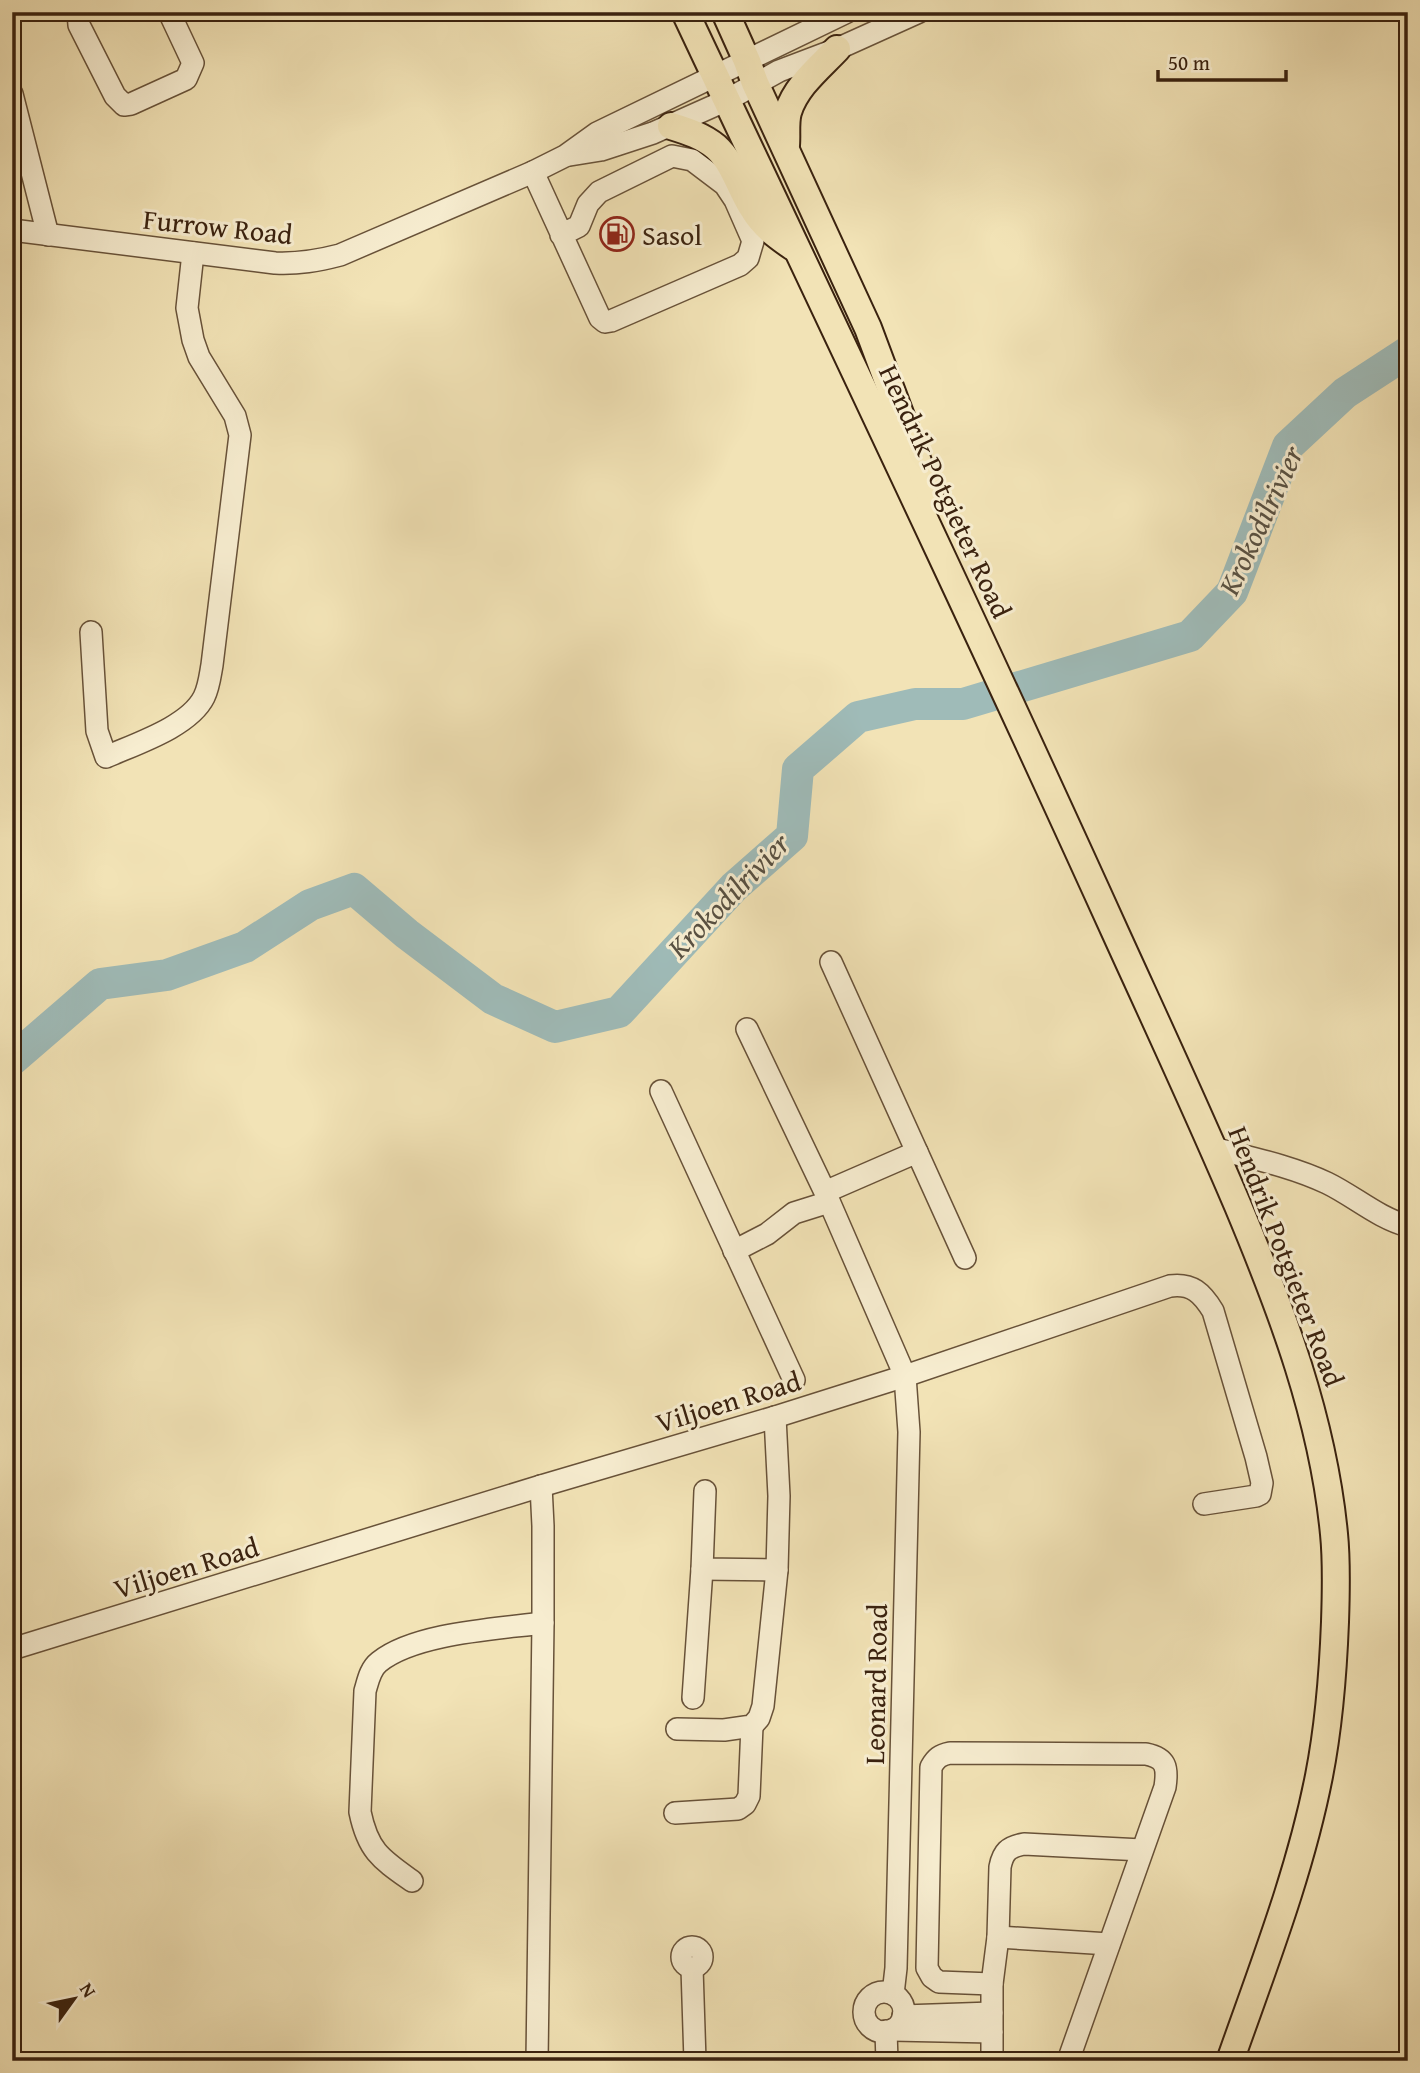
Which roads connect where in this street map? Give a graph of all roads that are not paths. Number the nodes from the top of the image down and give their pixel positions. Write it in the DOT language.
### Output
graph roads {
  1 [pos="78,12"];
  2 [pos="169,12"];
  3 [pos="685,12"];
  4 [pos="725,12"];
  5 [pos="847,12"];
  6 [pos="919,12"];
  7 [pos="837,50"];
  8 [pos="751,72"];
  9 [pos="715,76"];
  10 [pos="12,94"];
  11 [pos="727,100"];
  12 [pos="671,126"];
  13 [pos="786,151"];
  14 [pos="565,156"];
  15 [pos="533,172"];
  16 [pos="12,230"];
  17 [pos="48,235"];
  18 [pos="561,235"];
  19 [pos="797,250"];
  20 [pos="193,253"];
  21 [pos="91,632"];
  22 [pos="988,652"];
  23 [pos="831,962"];
  24 [pos="747,1029"];
  25 [pos="661,1091"];
  26 [pos="1213,1148"];
  27 [pos="917,1152"];
  28 [pos="827,1197"];
  29 [pos="1408,1226"];
  30 [pos="734,1251"];
  31 [pos="965,1258"];
  32 [pos="905,1376"];
  33 [pos="794,1380"];
  34 [pos="775,1417"];
  35 [pos="541,1486"];
  36 [pos="705,1491"];
  37 [pos="1204,1504"];
  38 [pos="702,1569"];
  39 [pos="777,1570"];
  40 [pos="543,1623"];
  41 [pos="12,1650"];
  42 [pos="693,1698"];
  43 [pos="752,1726"];
  44 [pos="677,1728"];
  45 [pos="675,1814"];
  46 [pos="1142,1850"];
  47 [pos="412,1881"];
  48 [pos="998,1937"];
  49 [pos="1109,1944"];
  50 [pos="692,1968"];
  51 [pos="992,1984"];
  52 [pos="893,1994"];
  53 [pos="992,2022"];
  54 [pos="894,2026"];
  55 [pos="537,2061"];
  56 [pos="695,2061"];
  57 [pos="887,2061"];
  58 [pos="992,2061"];
  59 [pos="1068,2061"];
  60 [pos="1230,2061"];
  1 -- 2 [label="street"];
  3 -- 9 [label="main road, Hendrik Potgieter Road"];
  4 -- 8 [label="main road, Hendrik Potgieter Road"];
  5 -- 8 [label="street"];
  6 -- 7 [label="street"];
  7 -- 8 [label="street"];
  7 -- 13 [label="main road"];
  8 -- 9 [label="street, Furrow Road"];
  8 -- 11 [label="street, Furrow Road"];
  8 -- 13 [label="main road, Hendrik Potgieter Road"];
  9 -- 11 [label="main road, Hendrik Potgieter Road"];
  9 -- 14 [label="street, Furrow Road"];
  10 -- 17 [label="street"];
  11 -- 12 [label="street, Furrow Road"];
  11 -- 19 [label="main road, Hendrik Potgieter Road"];
  12 -- 14 [label="street, Furrow Road"];
  12 -- 19 [label="main road"];
  13 -- 22 [label="main road, Hendrik Potgieter Road"];
  14 -- 15 [label="street, Furrow Road"];
  15 -- 18 [label="street"];
  15 -- 20 [label="street, Furrow Road"];
  16 -- 17 [label="street, Furrow Road"];
  17 -- 20 [label="street, Furrow Road"];
  18 -- 18 [label="street"];
  19 -- 22 [label="main road, Hendrik Potgieter Road"];
  20 -- 21 [label="street"];
  22 -- 26 [label="main road, Hendrik Potgieter Road"];
  23 -- 27 [label="street"];
  24 -- 28 [label="street, Leonard Road"];
  25 -- 30 [label="street"];
  26 -- 29 [label="street"];
  26 -- 60 [label="main road, Hendrik Potgieter Road"];
  27 -- 28 [label="street"];
  27 -- 31 [label="street"];
  28 -- 30 [label="street"];
  28 -- 32 [label="street, Leonard Road"];
  30 -- 33 [label="street"];
  32 -- 34 [label="street, Viljoen Road"];
  32 -- 37 [label="street, Viljoen Road"];
  32 -- 52 [label="street, Leonard Road"];
  34 -- 35 [label="street, Viljoen Road"];
  34 -- 39 [label="street"];
  35 -- 40 [label="street"];
  35 -- 41 [label="street, Viljoen Road"];
  36 -- 38 [label="street"];
  38 -- 39 [label="street"];
  38 -- 42 [label="street"];
  39 -- 43 [label="street"];
  40 -- 47 [label="street"];
  40 -- 55 [label="street"];
  43 -- 44 [label="street"];
  43 -- 45 [label="street"];
  46 -- 48 [label="street"];
  46 -- 49 [label="street"];
  46 -- 51 [label="street"];
  48 -- 49 [label="street"];
  48 -- 51 [label="street"];
  49 -- 59 [label="street"];
  50 -- 56 [label="street"];
  51 -- 53 [label="street"];
  52 -- 54 [label="street"];
  52 -- 54 [label="street"];
  53 -- 54 [label="street"];
  53 -- 58 [label="street"];
  54 -- 57 [label="street"];
}
